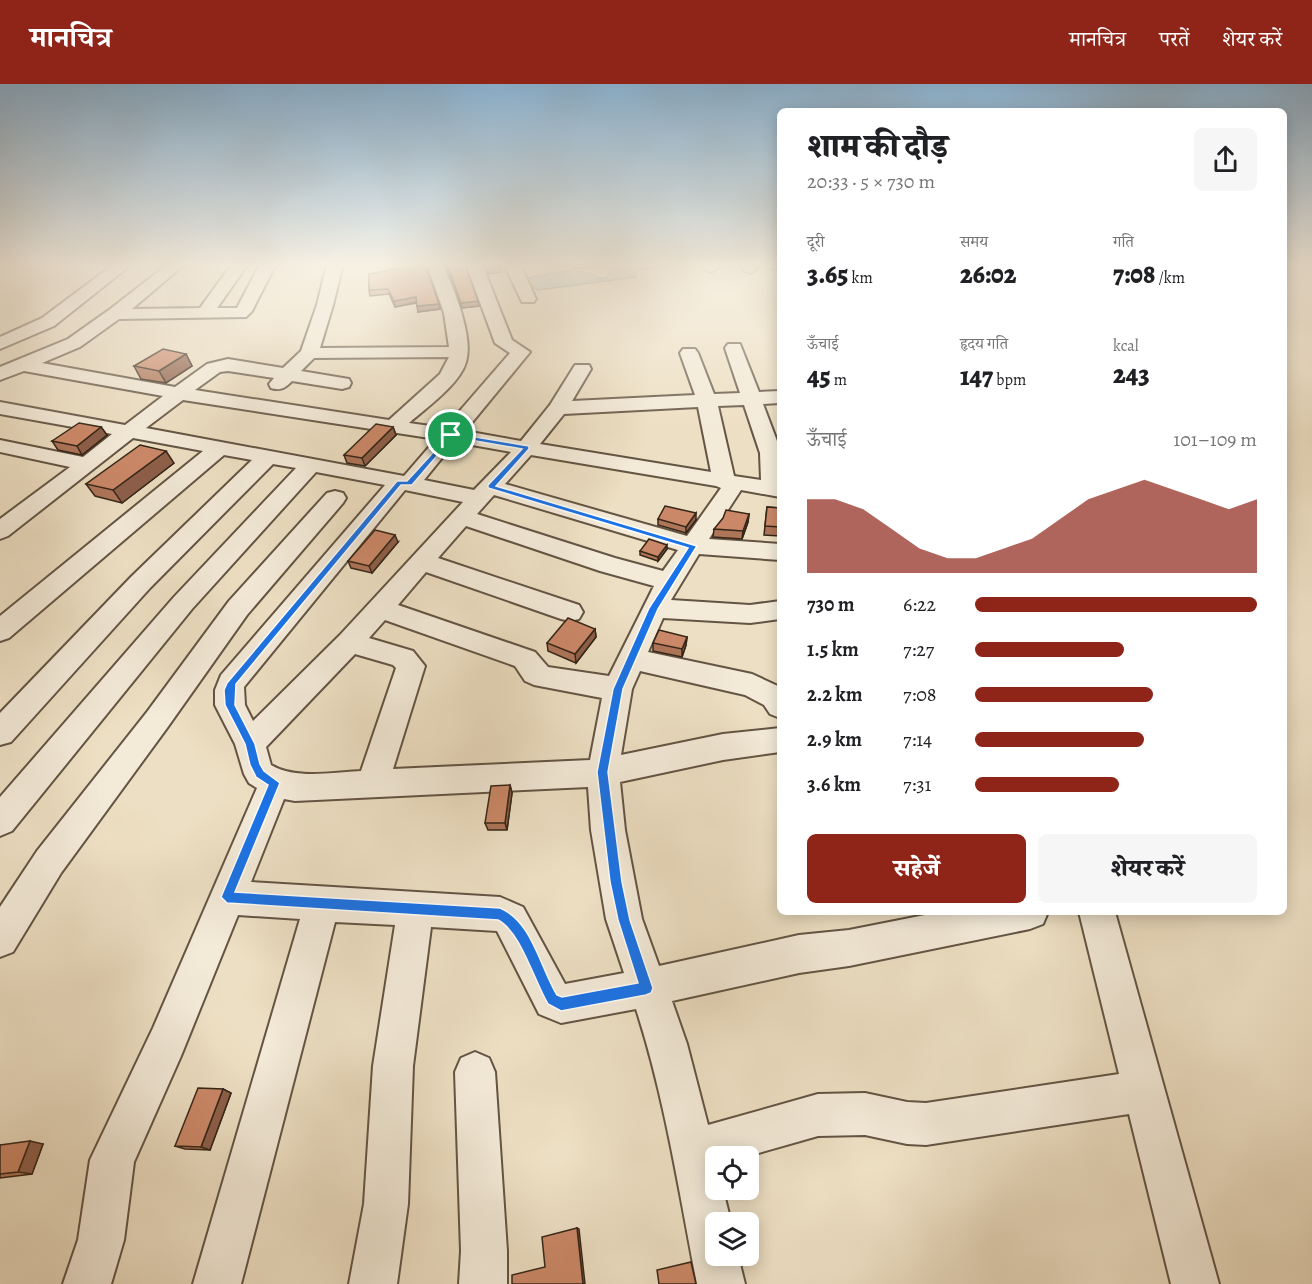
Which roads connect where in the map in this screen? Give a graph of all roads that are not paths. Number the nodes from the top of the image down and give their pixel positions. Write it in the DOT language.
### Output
graph roads {
  1 [pos="51,320"];
  2 [pos="107,320"];
  3 [pos="320,320"];
  4 [pos="451,320"];
  5 [pos="495,320"];
  6 [pos="0,344"];
  7 [pos="734,348"];
  8 [pos="458,352"];
  9 [pos="309,353"];
  10 [pos="689,353"];
  11 [pos="22,365"];
  12 [pos="582,369"];
  13 [pos="0,374"];
  14 [pos="288,375"];
  15 [pos="342,383"];
  16 [pos="179,393"];
  17 [pos="777,397"];
  18 [pos="753,399"];
  19 [pos="707,401"];
  20 [pos="251,406"];
  21 [pos="0,408"];
  22 [pos="558,408"];
  23 [pos="392,427"];
  24 [pos="131,430"];
  25 [pos="451,435"];
  26 [pos="527,447"];
  27 [pos="10,448"];
  28 [pos="220,448"];
  29 [pos="776,454"];
  30 [pos="268,457"];
  31 [pos="0,464"];
  32 [pos="88,464"];
  33 [pos="311,465"];
  34 [pos="404,483"];
  35 [pos="729,483"];
  36 [pos="776,489"];
  37 [pos="485,492"];
  38 [pos="334,498"];
  39 [pos="461,517"];
  40 [pos="0,531"];
  41 [pos="693,546"];
  42 [pos="777,552"];
  43 [pos="420,561"];
  44 [pos="669,581"];
  45 [pos="380,608"];
  46 [pos="654,608"];
  47 [pos="777,610"];
  48 [pos="570,612"];
  49 [pos="0,631"];
  50 [pos="350,642"];
  51 [pos="631,659"];
  52 [pos="618,689"];
  53 [pos="777,702"];
  54 [pos="0,733"];
  55 [pos="777,740"];
  56 [pos="250,744"];
  57 [pos="603,772"];
  58 [pos="275,783"];
  59 [pos="373,783"];
  60 [pos="0,821"];
  61 [pos="227,897"];
  62 [pos="322,904"];
  63 [pos="416,908"];
  64 [pos="1014,915"];
  65 [pos="1098,915"];
  66 [pos="0,939"];
  67 [pos="646,988"];
  68 [pos="475,1072"];
  69 [pos="1143,1091"];
  70 [pos="693,1151"];
  71 [pos="87,1284"];
  72 [pos="217,1284"];
  73 [pos="373,1284"];
  74 [pos="483,1284"];
  75 [pos="721,1284"];
  76 [pos="1195,1284"];
  1 -- 6 [label="street"];
  2 -- 11 [label="street"];
  3 -- 9 [label="street"];
  4 -- 8 [label="street"];
  5 -- 25 [label="street"];
  7 -- 18 [label="street"];
  8 -- 9 [label="street"];
  8 -- 23 [label="street"];
  9 -- 14 [label="street"];
  10 -- 19 [label="street"];
  11 -- 13 [label="street"];
  11 -- 16 [label="street"];
  12 -- 22 [label="street"];
  14 -- 15 [label="street"];
  14 -- 16 [label="street"];
  14 -- 20 [label="street"];
  16 -- 20 [label="street"];
  16 -- 24 [label="street"];
  17 -- 18 [label="street"];
  18 -- 19 [label="street"];
  18 -- 29 [label="street"];
  19 -- 22 [label="street"];
  19 -- 35 [label="street"];
  20 -- 23 [label="street"];
  21 -- 24 [label="street"];
  22 -- 26 [label="street"];
  23 -- 25 [label="street"];
  24 -- 28 [label="street"];
  24 -- 32 [label="street"];
  25 -- 26 [label="street"];
  25 -- 34 [label="street"];
  26 -- 35 [label="street"];
  26 -- 37 [label="street"];
  27 -- 31 [label="street"];
  27 -- 32 [label="street"];
  28 -- 30 [label="street"];
  28 -- 49 [label="street"];
  29 -- 36 [label="street"];
  30 -- 33 [label="street"];
  30 -- 54 [label="street"];
  32 -- 40 [label="street"];
  33 -- 34 [label="street"];
  33 -- 60 [label="street"];
  34 -- 37 [label="street"];
  34 -- 56 [label="street"];
  35 -- 36 [label="street"];
  35 -- 41 [label="street"];
  37 -- 39 [label="street"];
  37 -- 41 [label="street"];
  38 -- 66 [label="street"];
  39 -- 43 [label="street"];
  39 -- 44 [label="street"];
  41 -- 42 [label="street"];
  41 -- 44 [label="street"];
  43 -- 45 [label="street"];
  43 -- 48 [label="street"];
  44 -- 46 [label="street"];
  45 -- 50 [label="street"];
  45 -- 52 [label="street"];
  46 -- 47 [label="street"];
  46 -- 51 [label="street"];
  50 -- 56 [label="street"];
  50 -- 59 [label="street"];
  51 -- 52 [label="street"];
  51 -- 53 [label="street"];
  52 -- 57 [label="street"];
  55 -- 57 [label="street"];
  56 -- 58 [label="street"];
  57 -- 59 [label="street"];
  57 -- 67 [label="street"];
  58 -- 59 [label="street"];
  58 -- 61 [label="street"];
  61 -- 62 [label="street"];
  61 -- 71 [label="street"];
  62 -- 63 [label="street"];
  62 -- 72 [label="street"];
  63 -- 67 [label="street"];
  63 -- 73 [label="street"];
  64 -- 67 [label="street"];
  65 -- 69 [label="street"];
  67 -- 70 [label="street"];
  68 -- 74 [label="street"];
  69 -- 70 [label="street"];
  69 -- 76 [label="street"];
  70 -- 75 [label="street"];
}
